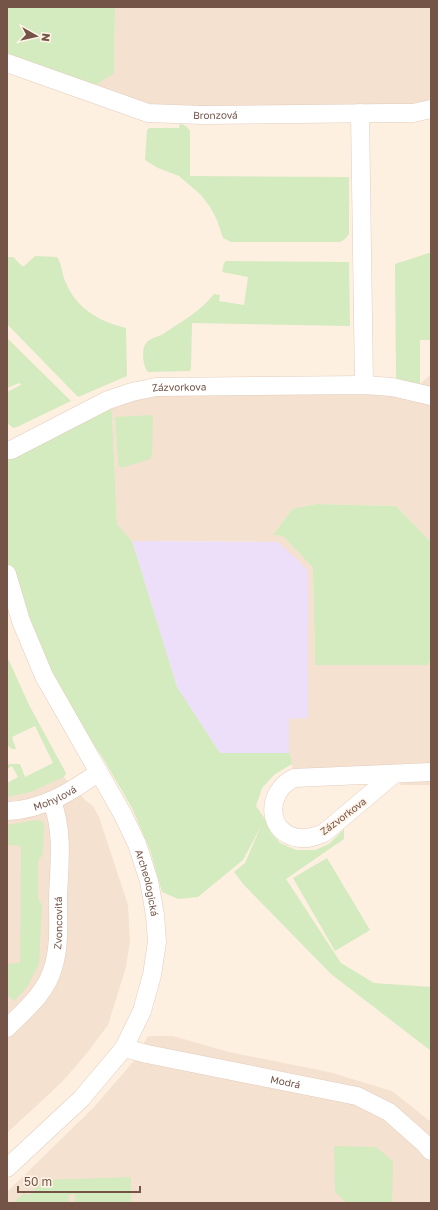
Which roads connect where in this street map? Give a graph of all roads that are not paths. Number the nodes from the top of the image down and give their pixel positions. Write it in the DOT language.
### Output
graph roads {
  1 [pos="7,63"];
  2 [pos="431,109"];
  3 [pos="360,113"];
  4 [pos="364,385"];
  5 [pos="431,396"];
  6 [pos="7,450"];
  7 [pos="7,574"];
  8 [pos="98,772"];
  9 [pos="431,772"];
  10 [pos="394,774"];
  11 [pos="52,802"];
  12 [pos="7,811"];
  13 [pos="7,1028"];
  14 [pos="124,1048"];
  15 [pos="431,1151"];
  16 [pos="7,1168"];
  1 -- 3 [label="street, Bronzová"];
  2 -- 3 [label="street, Bronzová"];
  3 -- 4 [label="street"];
  4 -- 5 [label="street, Zázvorkova"];
  4 -- 6 [label="street, Zázvorkova"];
  7 -- 8 [label="street, Archeologická"];
  8 -- 11 [label="street, Mohylová"];
  8 -- 14 [label="street, Archeologická"];
  9 -- 10 [label="street, Zázvorkova"];
  10 -- 10 [label="street, Zázvorkova"];
  11 -- 12 [label="street, Mohylová"];
  11 -- 13 [label="street, Zvoncovitá"];
  14 -- 15 [label="street, Modrá"];
  14 -- 16 [label="street, Archeologická"];
}
